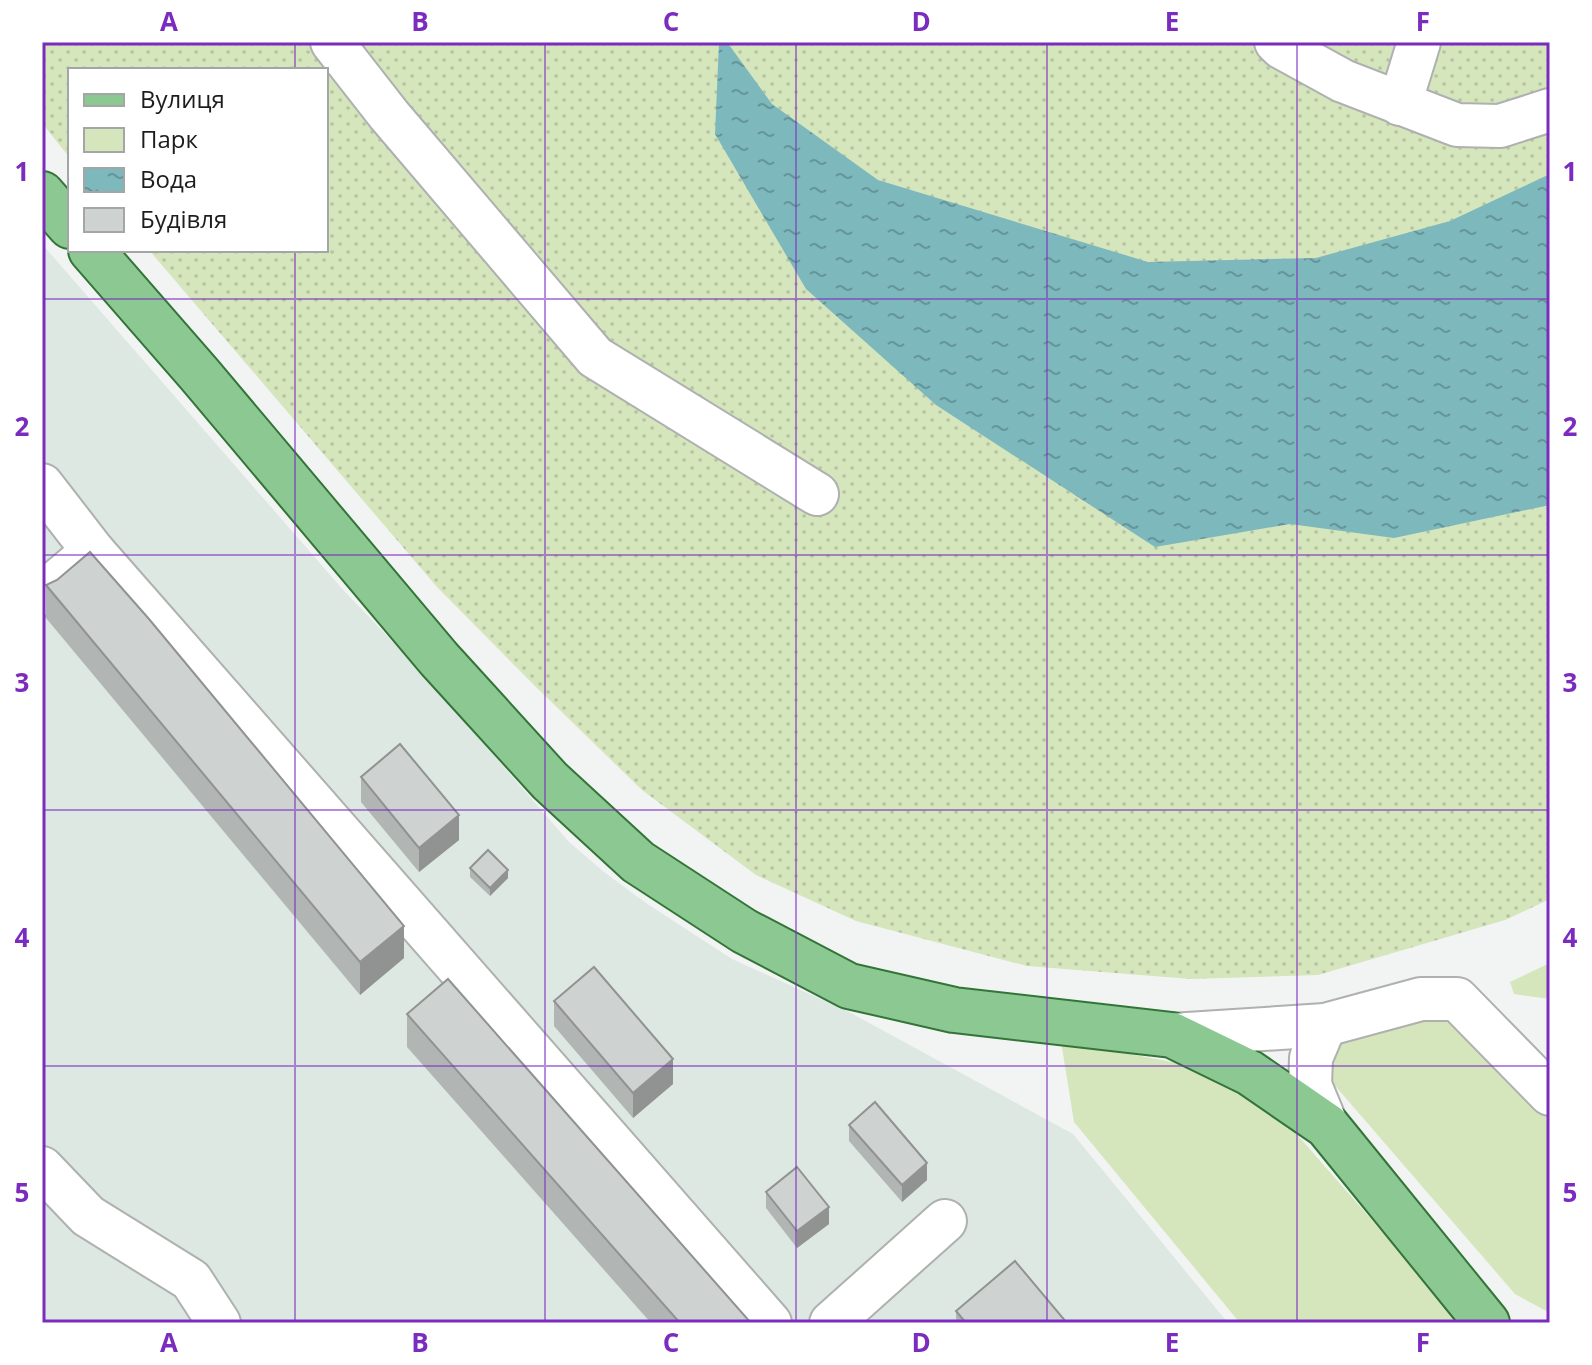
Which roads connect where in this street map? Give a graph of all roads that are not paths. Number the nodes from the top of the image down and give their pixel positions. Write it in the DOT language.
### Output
graph roads {
  1 [pos="332,42"];
  2 [pos="1276,42"];
  3 [pos="1419,42"];
  4 [pos="1400,104"];
  5 [pos="1550,110"];
  6 [pos="42,194"];
  7 [pos="68,224"];
  8 [pos="93,252"];
  9 [pos="42,485"];
  10 [pos="817,494"];
  11 [pos="93,551"];
  12 [pos="42,594"];
  13 [pos="1325,1025"];
  14 [pos="1172,1035"];
  15 [pos="1550,1094"];
  16 [pos="1327,1126"];
  17 [pos="42,1168"];
  18 [pos="945,1221"];
  19 [pos="219,1323"];
  20 [pos="770,1323"];
  21 [pos="831,1323"];
  22 [pos="1487,1323"];
  1 -- 10 [label="lane"];
  2 -- 4 [label="lane"];
  3 -- 4 [label="lane"];
  4 -- 5 [label="lane"];
  6 -- 7 [label="main road"];
  8 -- 14 [label="main road"];
  9 -- 11 [label="lane"];
  11 -- 12 [label="lane"];
  11 -- 20 [label="lane"];
  13 -- 14 [label="lane"];
  13 -- 15 [label="lane"];
  13 -- 16 [label="lane"];
  14 -- 16 [label="main road"];
  16 -- 22 [label="main road"];
  17 -- 19 [label="lane"];
  18 -- 21 [label="lane"];
}
